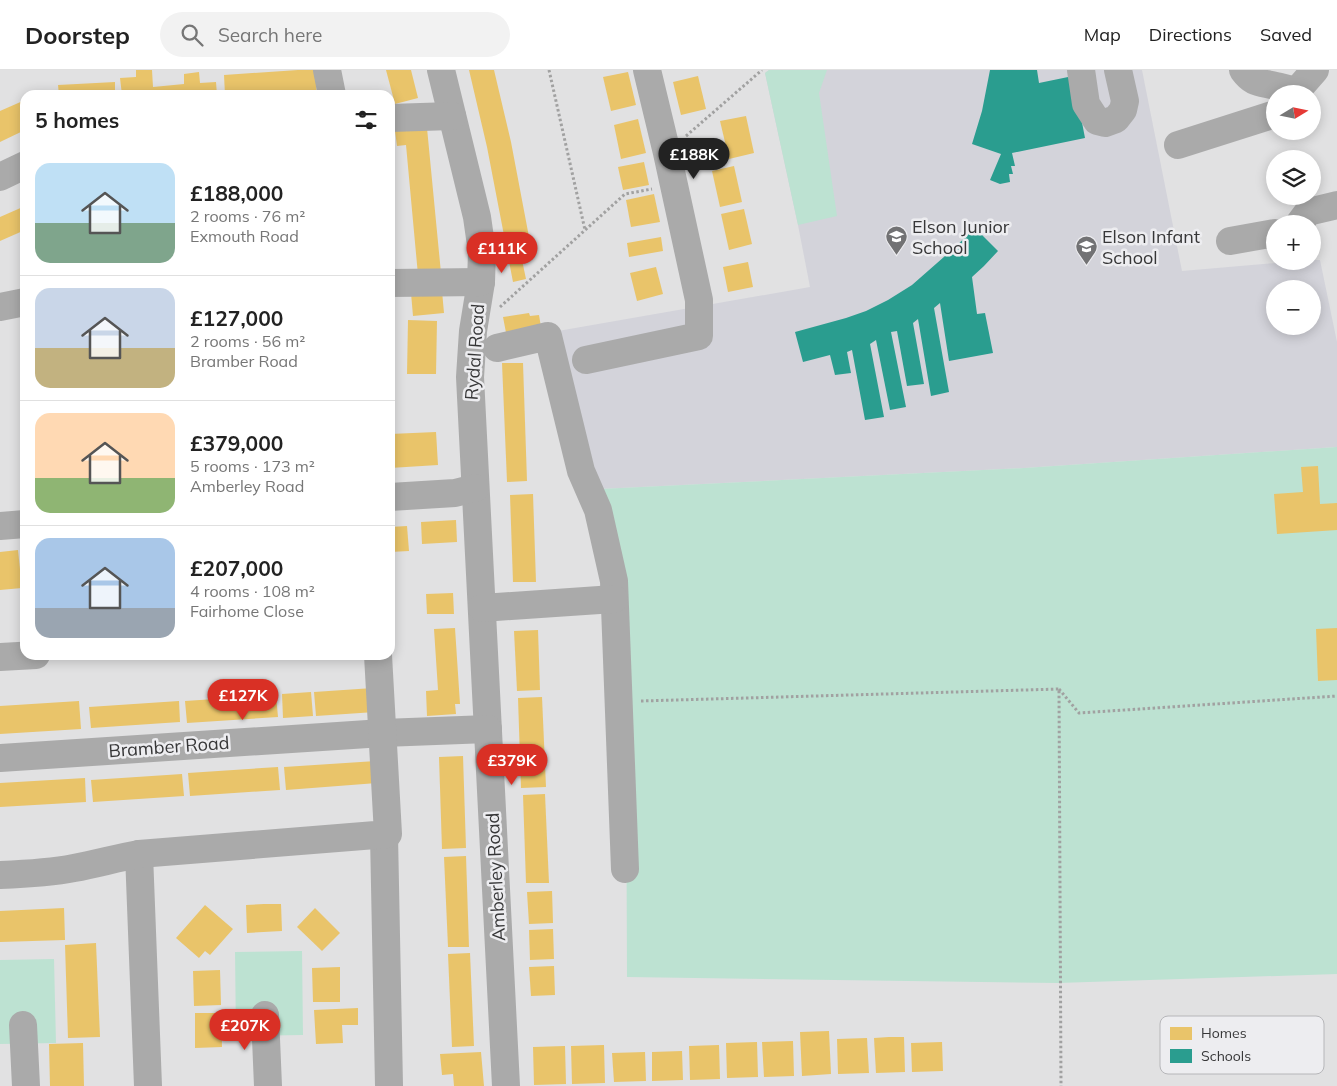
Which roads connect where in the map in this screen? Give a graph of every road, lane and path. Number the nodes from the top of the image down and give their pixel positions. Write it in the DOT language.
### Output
graph roads {
  1 [pos="327,70"];
  2 [pos="440,70"];
  3 [pos="549,70"];
  4 [pos="647,70"];
  5 [pos="762,70"];
  6 [pos="1081,70"];
  7 [pos="1118,70"];
  8 [pos="1243,70"];
  9 [pos="1315,70"];
  10 [pos="1270,85"];
  11 [pos="1301,85"];
  12 [pos="331,90"];
  13 [pos="452,116"];
  14 [pos="1266,117"];
  15 [pos="395,118"];
  16 [pos="1178,146"];
  17 [pos="667,153"];
  18 [pos="20,167"];
  19 [pos="0,176"];
  20 [pos="673,184"];
  21 [pos="1337,205"];
  22 [pos="1306,215"];
  23 [pos="585,230"];
  24 [pos="1266,235"];
  25 [pos="1230,241"];
  26 [pos="481,282"];
  27 [pos="395,283"];
  28 [pos="20,303"];
  29 [pos="0,306"];
  30 [pos="473,331"];
  31 [pos="497,348"];
  32 [pos="586,360"];
  33 [pos="475,488"];
  34 [pos="395,498"];
  35 [pos="20,524"];
  36 [pos="0,526"];
  37 [pos="614,598"];
  38 [pos="482,608"];
  39 [pos="20,656"];
  40 [pos="0,657"];
  41 [pos="378,660"];
  42 [pos="1058,689"];
  43 [pos="1337,696"];
  44 [pos="619,701"];
  45 [pos="488,729"];
  46 [pos="383,733"];
  47 [pos="0,758"];
  48 [pos="384,835"];
  49 [pos="139,854"];
  50 [pos="625,868"];
  51 [pos="0,875"];
  52 [pos="265,1014"];
  53 [pos="22,1025"];
  54 [pos="26,1086"];
  55 [pos="148,1086"];
  56 [pos="268,1086"];
  57 [pos="389,1086"];
  58 [pos="506,1086"];
  59 [pos="1061,1086"];
  1 -- 12 [label="street"];
  2 -- 13 [label="street, Rydal Road"];
  3 -- 23 [label="path"];
  4 -- 17 [label="street"];
  5 -- 17 [label="path"];
  6 -- 7 [label="street"];
  8 -- 10 [label="street"];
  9 -- 11 [label="street"];
  13 -- 15 [label="street"];
  13 -- 26 [label="street, Rydal Road"];
  14 -- 16 [label="street"];
  17 -- 20 [label="street"];
  18 -- 19 [label="street"];
  20 -- 23 [label="path"];
  20 -- 32 [label="street"];
  21 -- 22 [label="street"];
  23 -- 30 [label="path"];
  24 -- 25 [label="street"];
  26 -- 27 [label="street"];
  26 -- 30 [label="street, Rydal Road"];
  28 -- 29 [label="street"];
  30 -- 33 [label="street, Rydal Road"];
  31 -- 37 [label="street"];
  33 -- 34 [label="street"];
  33 -- 38 [label="street, Amberley Road"];
  35 -- 36 [label="street"];
  37 -- 38 [label="street"];
  37 -- 44 [label="street"];
  38 -- 45 [label="street, Amberley Road"];
  39 -- 40 [label="street"];
  41 -- 46 [label="street"];
  42 -- 43 [label="path"];
  42 -- 44 [label="path"];
  42 -- 59 [label="path"];
  44 -- 50 [label="street"];
  45 -- 46 [label="street, Bramber Road"];
  45 -- 58 [label="street, Amberley Road"];
  46 -- 47 [label="street, Bramber Road"];
  46 -- 48 [label="street"];
  48 -- 49 [label="street"];
  48 -- 57 [label="street"];
  49 -- 51 [label="street"];
  49 -- 55 [label="street"];
  52 -- 56 [label="street"];
  53 -- 54 [label="street"];
}
